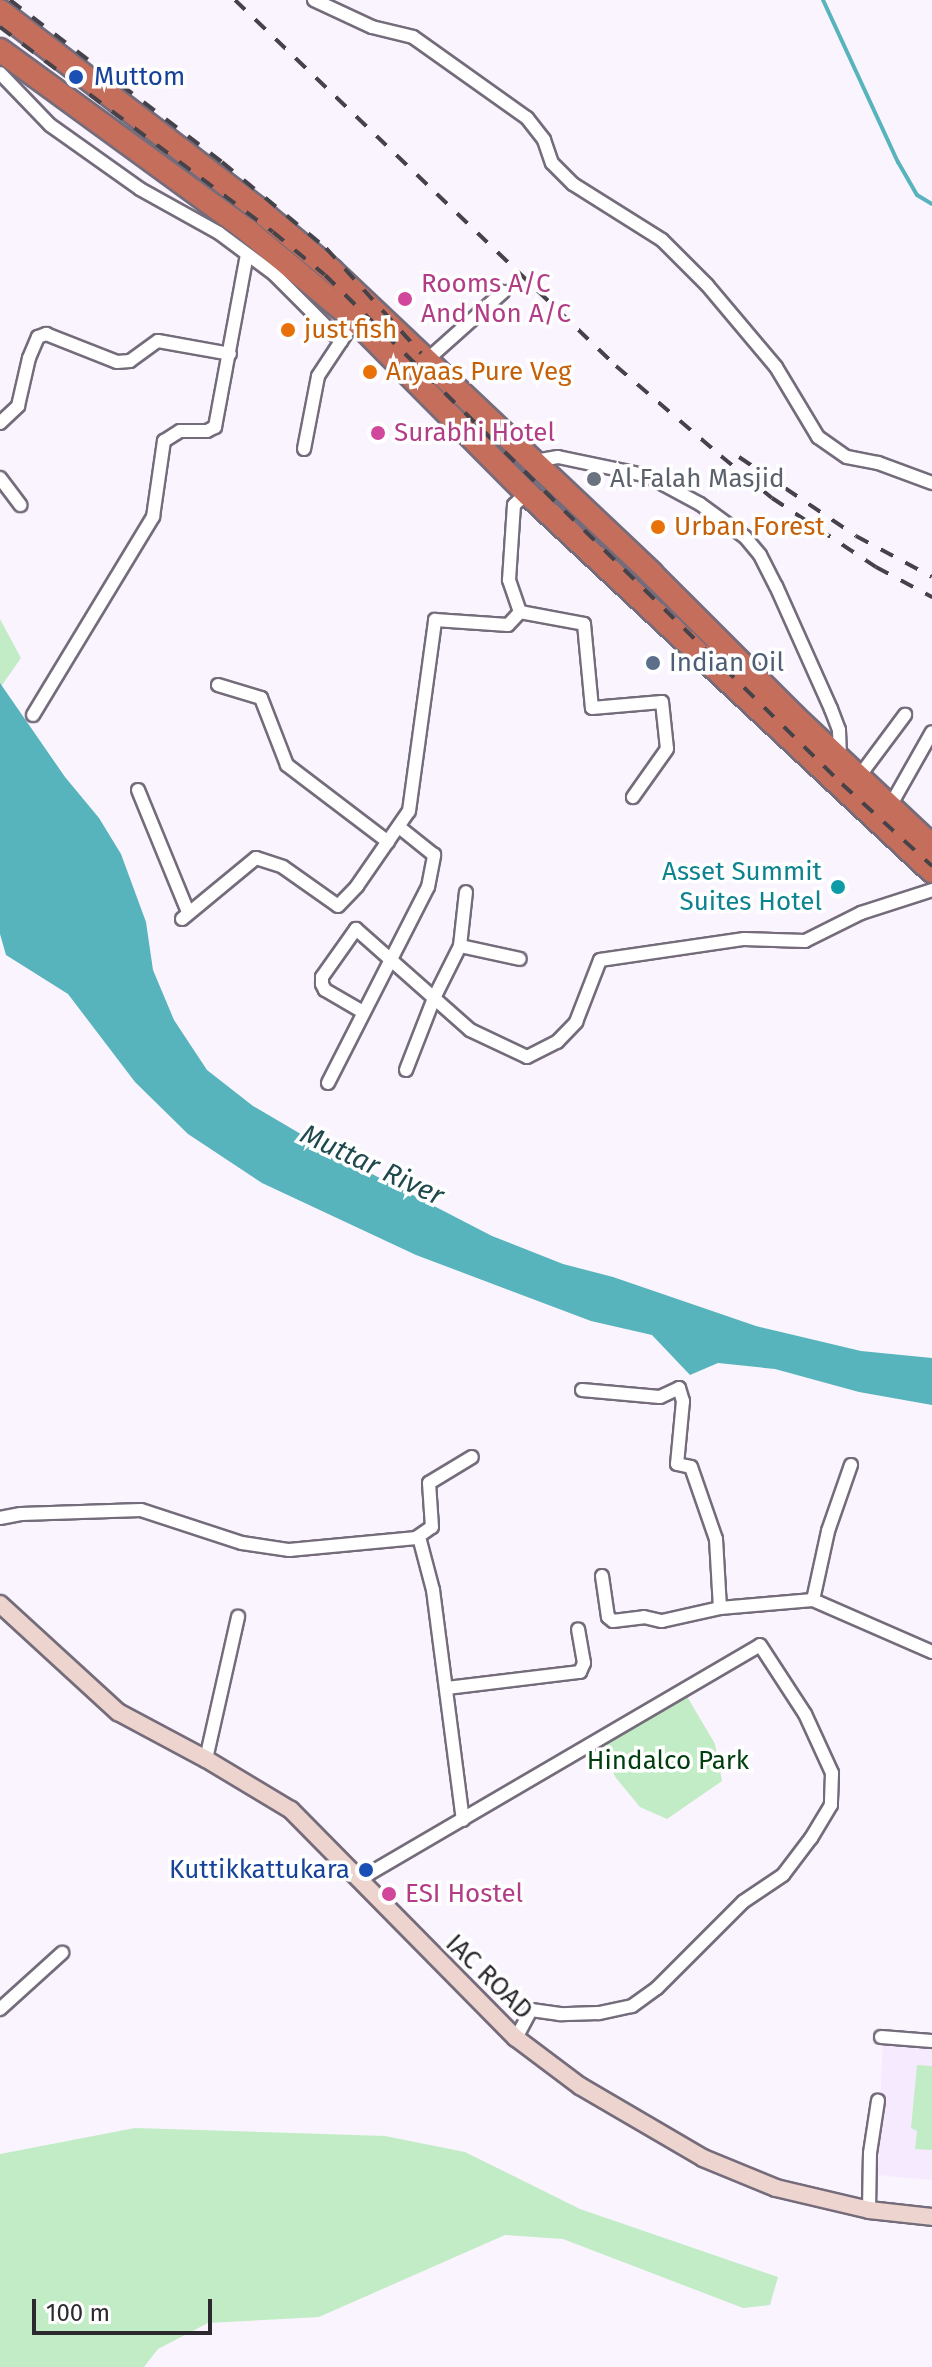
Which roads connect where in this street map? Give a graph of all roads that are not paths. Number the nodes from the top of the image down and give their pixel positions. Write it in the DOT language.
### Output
graph roads {
  1 [pos="314,0"];
  2 [pos="0,11"];
  3 [pos="0,50"];
  4 [pos="0,73"];
  5 [pos="247,255"];
  6 [pos="503,292"];
  7 [pos="355,320"];
  8 [pos="341,341"];
  9 [pos="230,354"];
  10 [pos="428,359"];
  11 [pos="0,423"];
  12 [pos="304,449"];
  13 [pos="535,461"];
  14 [pos="0,478"];
  15 [pos="932,483"];
  16 [pos="527,493"];
  17 [pos="569,494"];
  18 [pos="20,505"];
  19 [pos="548,513"];
  20 [pos="520,612"];
  21 [pos="218,685"];
  22 [pos="33,715"];
  23 [pos="905,715"];
  24 [pos="932,732"];
  25 [pos="840,760"];
  26 [pos="858,778"];
  27 [pos="138,790"];
  28 [pos="633,797"];
  29 [pos="889,808"];
  30 [pos="399,827"];
  31 [pos="388,842"];
  32 [pos="932,846"];
  33 [pos="932,871"];
  34 [pos="932,890"];
  35 [pos="466,892"];
  36 [pos="460,946"];
  37 [pos="520,959"];
  38 [pos="392,962"];
  39 [pos="434,998"];
  40 [pos="363,1012"];
  41 [pos="406,1070"];
  42 [pos="328,1083"];
  43 [pos="582,1390"];
  44 [pos="472,1457"];
  45 [pos="851,1465"];
  46 [pos="0,1518"];
  47 [pos="419,1537"];
  48 [pos="602,1576"];
  49 [pos="813,1600"];
  50 [pos="0,1604"];
  51 [pos="720,1608"];
  52 [pos="238,1617"];
  53 [pos="578,1630"];
  54 [pos="932,1652"];
  55 [pos="447,1688"];
  56 [pos="206,1759"];
  57 [pos="463,1820"];
  58 [pos="360,1879"];
  59 [pos="62,1953"];
  60 [pos="0,2009"];
  61 [pos="881,2037"];
  62 [pos="516,2038"];
  63 [pos="932,2041"];
  64 [pos="878,2101"];
  65 [pos="869,2210"];
  66 [pos="932,2217"];
  1 -- 15 [label="street"];
  2 -- 10 [label="highway"];
  3 -- 7 [label="highway"];
  4 -- 5 [label="street"];
  5 -- 8 [label="street"];
  5 -- 9 [label="street"];
  6 -- 10 [label="street"];
  7 -- 8 [label="street"];
  7 -- 16 [label="highway"];
  8 -- 12 [label="street"];
  9 -- 11 [label="street"];
  9 -- 22 [label="street"];
  10 -- 13 [label="highway"];
  13 -- 17 [label="highway"];
  13 -- 25 [label="street"];
  14 -- 18 [label="street"];
  16 -- 19 [label="highway"];
  16 -- 20 [label="street"];
  17 -- 19 [label="highway"];
  17 -- 25 [label="highway"];
  19 -- 33 [label="highway"];
  20 -- 28 [label="street"];
  20 -- 30 [label="street"];
  21 -- 31 [label="street"];
  23 -- 26 [label="street"];
  24 -- 29 [label="street"];
  25 -- 26 [label="highway"];
  26 -- 29 [label="highway"];
  27 -- 31 [label="street"];
  29 -- 32 [label="highway"];
  30 -- 31 [label="street"];
  30 -- 38 [label="street"];
  34 -- 39 [label="street"];
  35 -- 36 [label="street"];
  36 -- 37 [label="street"];
  36 -- 39 [label="street"];
  38 -- 39 [label="street"];
  38 -- 40 [label="street"];
  38 -- 40 [label="street"];
  39 -- 41 [label="street"];
  40 -- 42 [label="street"];
  43 -- 51 [label="street"];
  44 -- 47 [label="street"];
  45 -- 49 [label="street"];
  46 -- 47 [label="street"];
  47 -- 55 [label="street"];
  48 -- 51 [label="street"];
  49 -- 51 [label="street"];
  49 -- 54 [label="street"];
  50 -- 56 [label="main road, IAC ROAD"];
  52 -- 56 [label="street"];
  53 -- 55 [label="street"];
  55 -- 57 [label="street"];
  56 -- 58 [label="main road, IAC ROAD"];
  57 -- 58 [label="street"];
  57 -- 62 [label="street"];
  58 -- 62 [label="main road, IAC ROAD"];
  59 -- 60 [label="street"];
  61 -- 63 [label="street"];
  62 -- 65 [label="main road, IAC ROAD"];
  64 -- 65 [label="street"];
  65 -- 66 [label="main road, IAC ROAD"];
}
